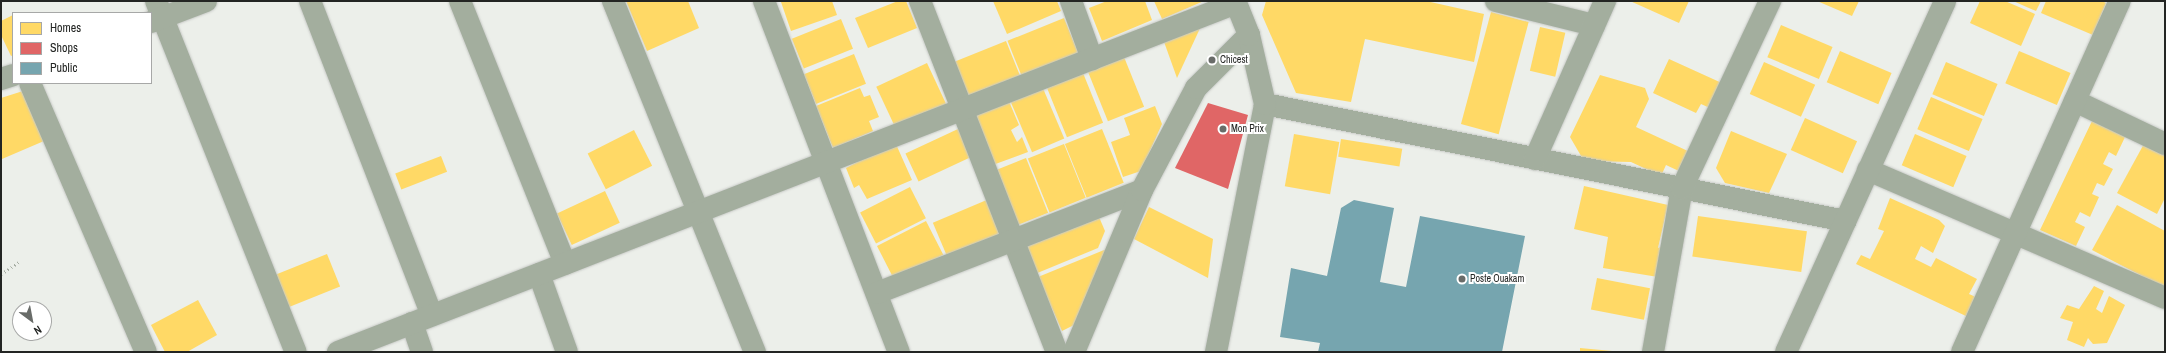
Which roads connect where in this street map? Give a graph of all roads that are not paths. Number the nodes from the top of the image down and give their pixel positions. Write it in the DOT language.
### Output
graph roads {
  1 [pos="206,1"];
  2 [pos="310,1"];
  3 [pos="460,1"];
  4 [pos="612,1"];
  5 [pos="764,1"];
  6 [pos="920,1"];
  7 [pos="1070,1"];
  8 [pos="1496,1"];
  9 [pos="1605,1"];
  10 [pos="1770,1"];
  11 [pos="1945,1"];
  12 [pos="2120,1"];
  13 [pos="1236,2"];
  14 [pos="156,13"];
  15 [pos="1594,25"];
  16 [pos="1249,36"];
  17 [pos="1092,59"];
  18 [pos="12,74"];
  19 [pos="1,79"];
  20 [pos="30,84"];
  21 [pos="2075,101"];
  22 [pos="1265,104"];
  23 [pos="962,109"];
  24 [pos="2165,144"];
  25 [pos="1535,159"];
  26 [pos="826,162"];
  27 [pos="1868,170"];
  28 [pos="1682,188"];
  29 [pos="1142,190"];
  30 [pos="698,212"];
  31 [pos="1845,221"];
  32 [pos="2015,234"];
  33 [pos="1013,240"];
  34 [pos="565,264"];
  35 [pos="539,274"];
  36 [pos="876,293"];
  37 [pos="2165,298"];
  38 [pos="432,315"];
  39 [pos="412,323"];
  40 [pos="146,352"];
  41 [pos="296,352"];
  42 [pos="338,352"];
  43 [pos="422,352"];
  44 [pos="567,352"];
  45 [pos="755,352"];
  46 [pos="899,352"];
  47 [pos="1056,352"];
  48 [pos="1074,352"];
  49 [pos="1216,352"];
  50 [pos="1653,352"];
  51 [pos="1786,352"];
  52 [pos="1962,352"];
  1 -- 14 [label="street"];
  2 -- 38 [label="street"];
  3 -- 34 [label="street"];
  4 -- 30 [label="street"];
  5 -- 26 [label="street"];
  6 -- 23 [label="street"];
  7 -- 17 [label="street"];
  8 -- 15 [label="street"];
  9 -- 15 [label="street"];
  10 -- 28 [label="street"];
  11 -- 27 [label="street"];
  12 -- 21 [label="street"];
  13 -- 16 [label="street"];
  13 -- 17 [label="street"];
  14 -- 41 [label="street"];
  15 -- 25 [label="street"];
  16 -- 22 [label="street"];
  16 -- 29 [label="street"];
  17 -- 23 [label="street"];
  18 -- 19 [label="street"];
  20 -- 40 [label="street"];
  21 -- 24 [label="street"];
  21 -- 32 [label="street"];
  22 -- 25 [label="street"];
  22 -- 49 [label="street"];
  23 -- 26 [label="street"];
  23 -- 33 [label="street"];
  25 -- 28 [label="street"];
  26 -- 30 [label="street"];
  26 -- 36 [label="street"];
  27 -- 31 [label="street"];
  27 -- 32 [label="street"];
  28 -- 31 [label="street"];
  28 -- 50 [label="street"];
  29 -- 33 [label="street"];
  29 -- 48 [label="street"];
  30 -- 34 [label="street"];
  30 -- 45 [label="street"];
  31 -- 51 [label="street"];
  32 -- 37 [label="street"];
  32 -- 52 [label="street"];
  33 -- 36 [label="street"];
  33 -- 47 [label="street"];
  34 -- 35 [label="street"];
  35 -- 38 [label="street"];
  35 -- 44 [label="street"];
  36 -- 46 [label="street"];
  38 -- 39 [label="street"];
  39 -- 42 [label="street"];
  39 -- 43 [label="street"];
}
